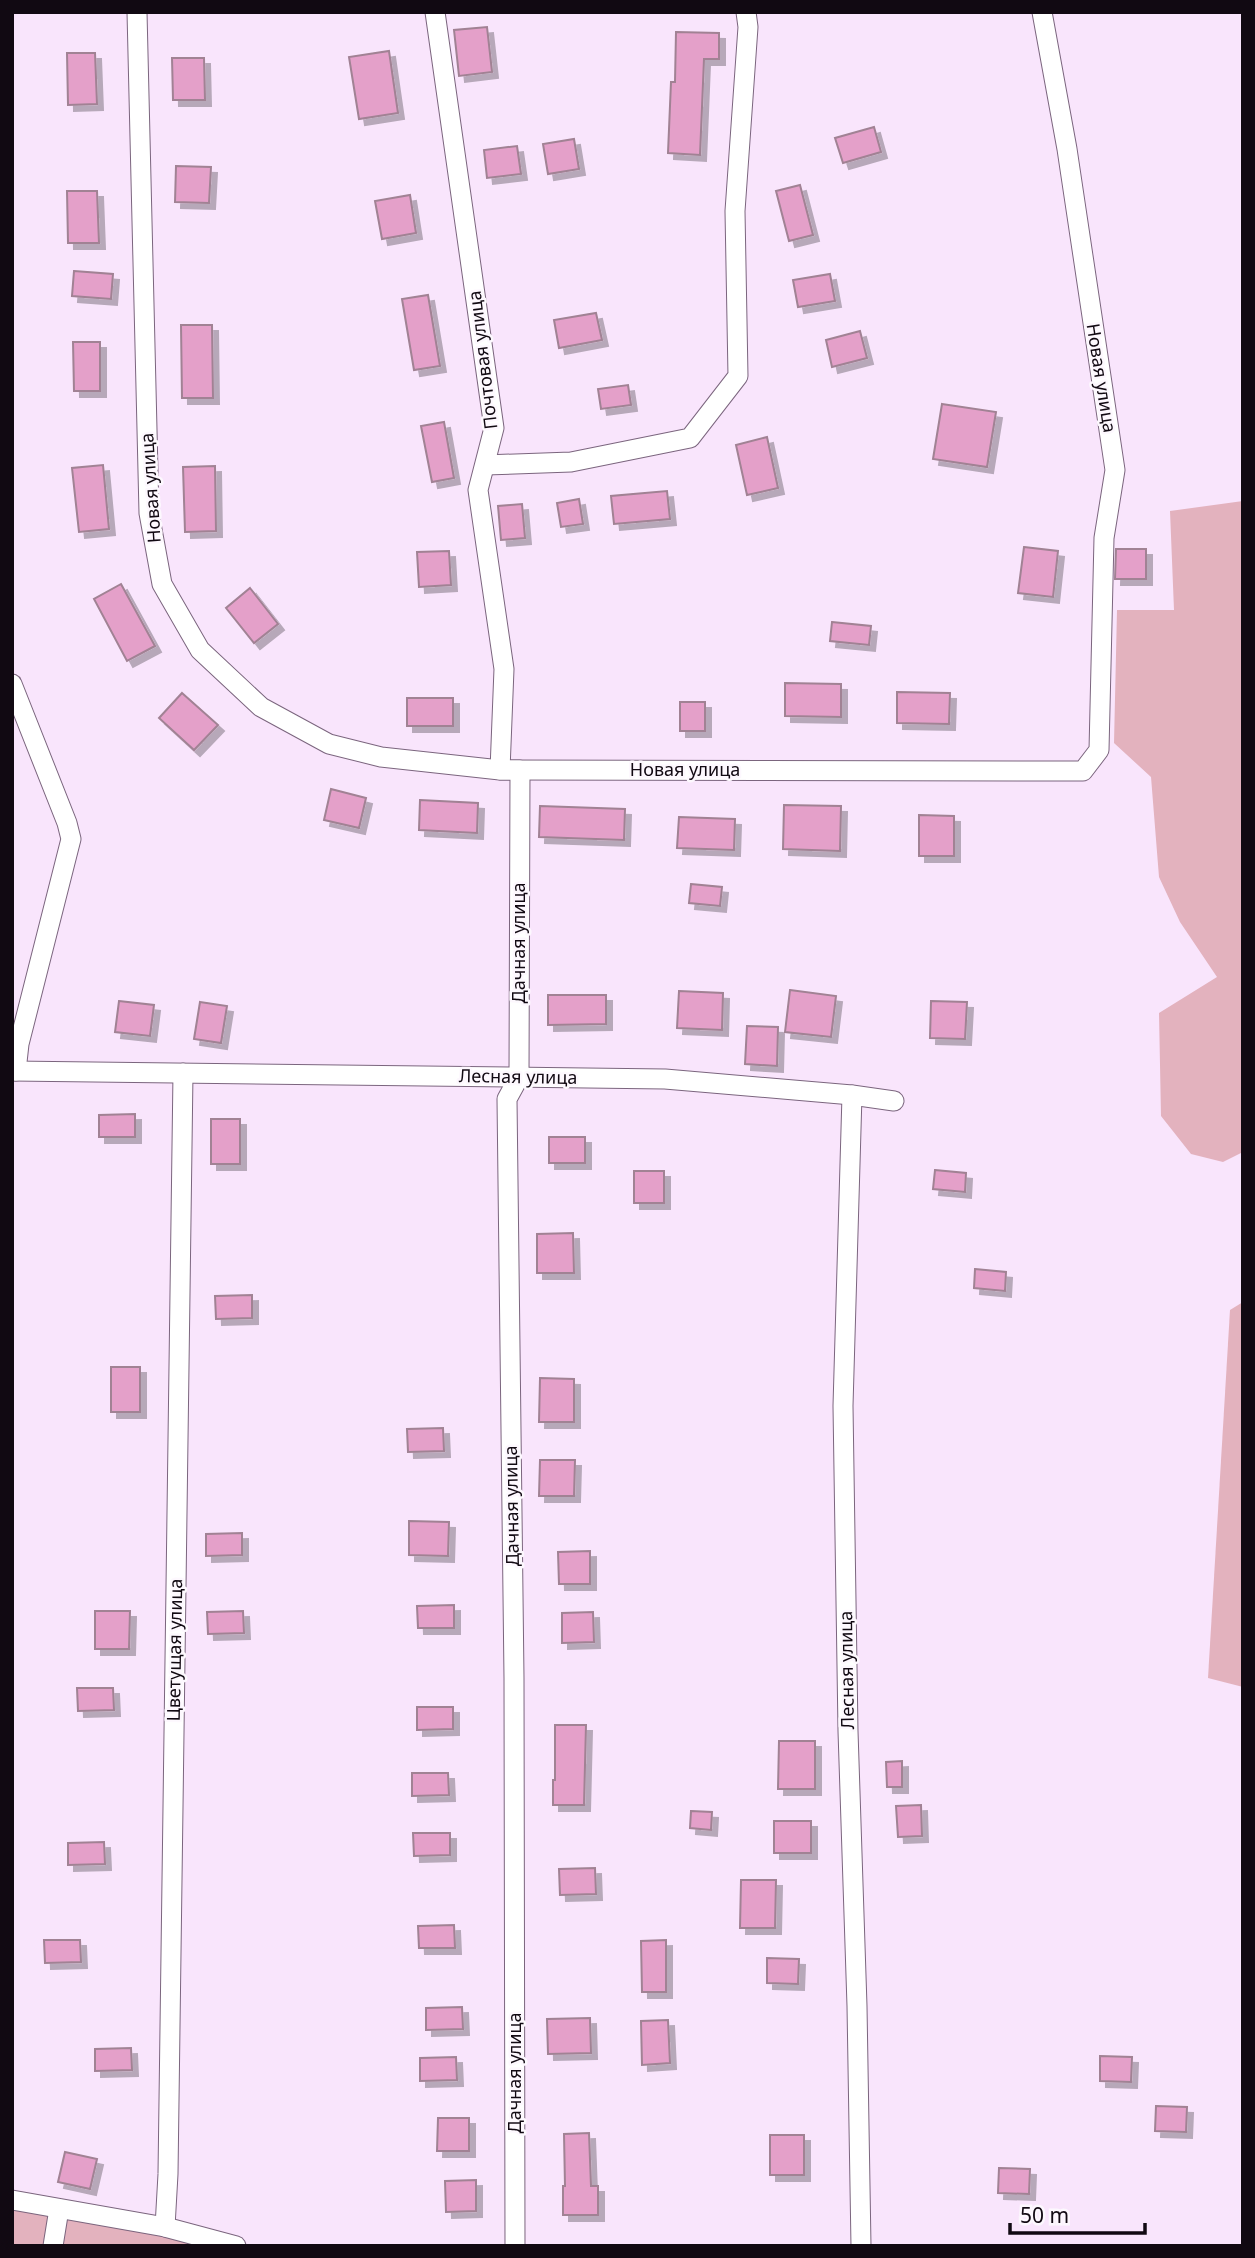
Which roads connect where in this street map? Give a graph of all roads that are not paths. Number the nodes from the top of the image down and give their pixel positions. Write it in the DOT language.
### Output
graph roads {
  1 [pos="137,12"];
  2 [pos="435,12"];
  3 [pos="746,12"];
  4 [pos="1042,12"];
  5 [pos="485,465"];
  6 [pos="12,684"];
  7 [pos="500,770"];
  8 [pos="520,770"];
  9 [pos="14,1071"];
  10 [pos="183,1073"];
  11 [pos="519,1077"];
  12 [pos="852,1095"];
  13 [pos="894,1101"];
  14 [pos="12,2200"];
  15 [pos="59,2209"];
  16 [pos="165,2227"];
  17 [pos="53,2246"];
  18 [pos="236,2246"];
  19 [pos="516,2246"];
  20 [pos="861,2246"];
  1 -- 7 [label="street, Новая улица"];
  2 -- 5 [label="street, Почтовая улица"];
  3 -- 5 [label="street"];
  4 -- 8 [label="street, Новая улица"];
  5 -- 7 [label="street, Почтовая улица"];
  6 -- 9 [label="street"];
  7 -- 8 [label="street"];
  8 -- 11 [label="street, Дачная улица"];
  9 -- 10 [label="street, Лесная улица"];
  10 -- 11 [label="street, Лесная улица"];
  10 -- 16 [label="street, Цветущая улица"];
  11 -- 12 [label="street, Лесная улица"];
  11 -- 19 [label="street, Дачная улица"];
  12 -- 13 [label="street, Лесная улица"];
  12 -- 20 [label="street, Лесная улица"];
  14 -- 15 [label="street"];
  15 -- 16 [label="street"];
  15 -- 17 [label="street"];
  16 -- 18 [label="street"];
}
